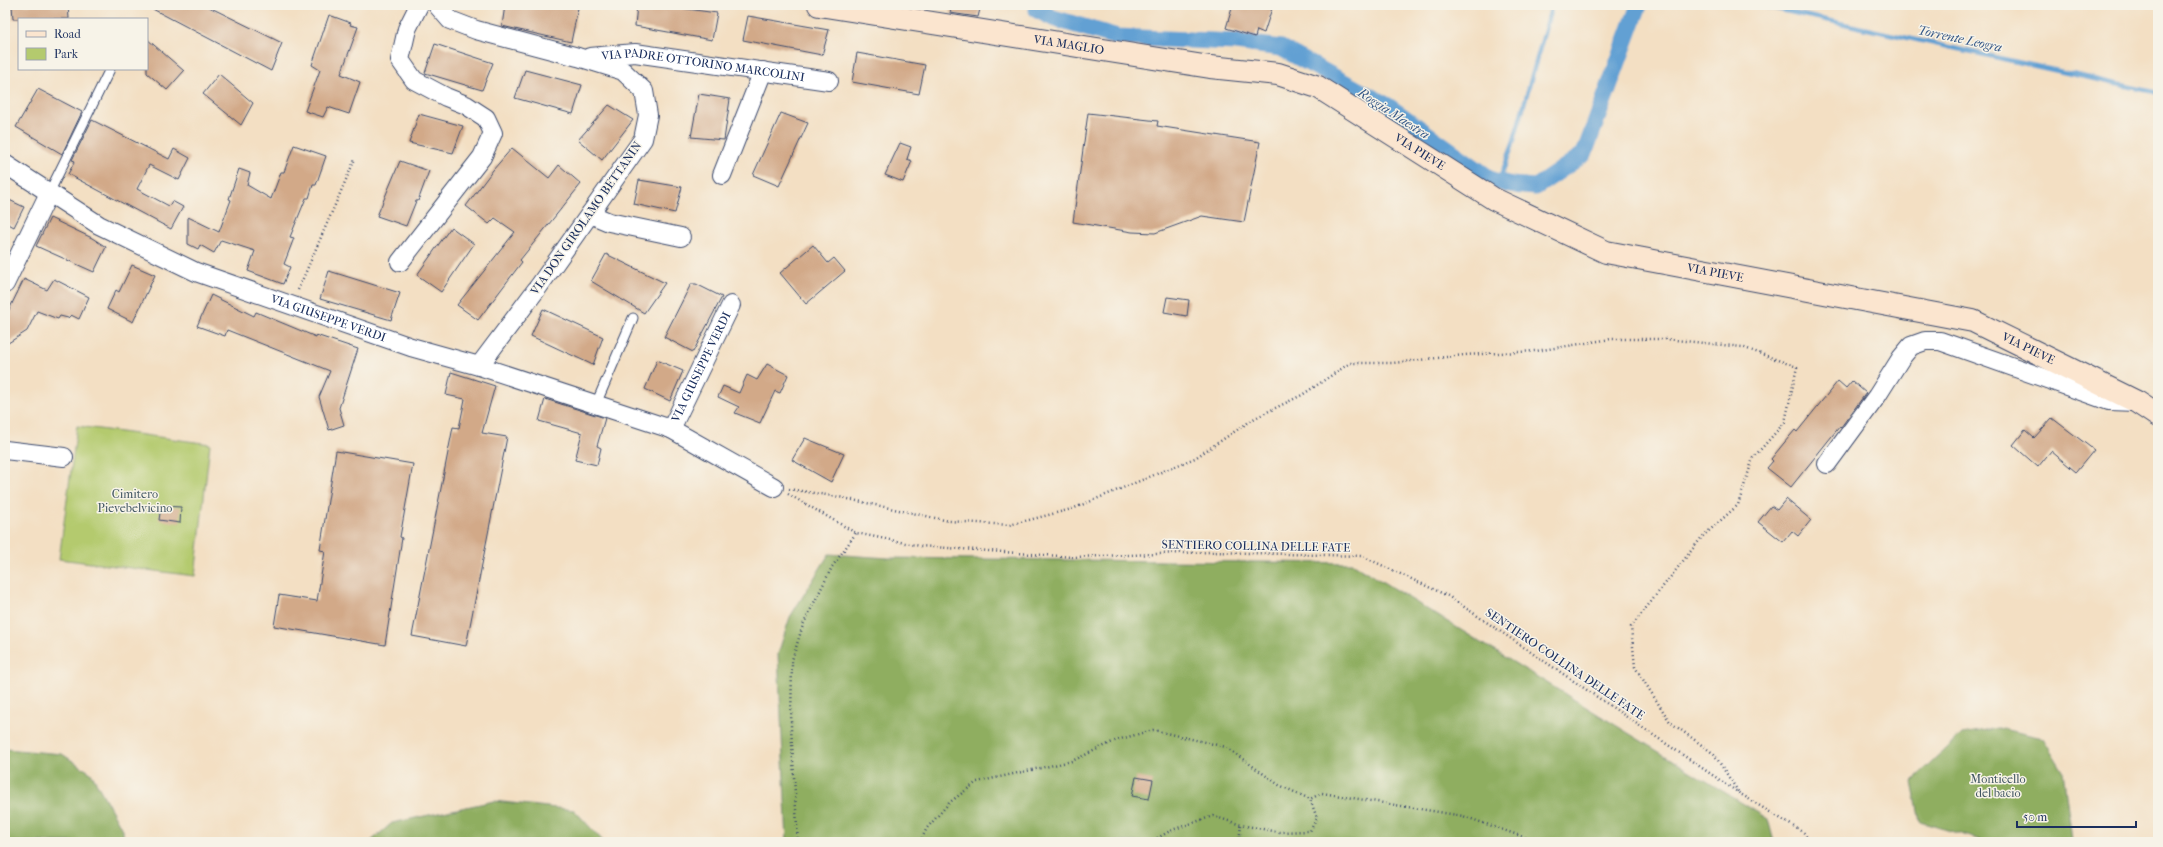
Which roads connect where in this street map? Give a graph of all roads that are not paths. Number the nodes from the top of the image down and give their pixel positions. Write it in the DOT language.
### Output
graph roads {
  1 [pos="419,5"];
  2 [pos="437,5"];
  3 [pos="819,5"];
  4 [pos="578,57"];
  5 [pos="110,70"];
  6 [pos="763,71"];
  7 [pos="829,80"];
  8 [pos="1318,87"];
  9 [pos="5,164"];
  10 [pos="722,175"];
  11 [pos="50,193"];
  12 [pos="590,214"];
  13 [pos="681,237"];
  14 [pos="400,262"];
  15 [pos="5,284"];
  16 [pos="731,305"];
  17 [pos="633,318"];
  18 [pos="479,366"];
  19 [pos="2137,402"];
  20 [pos="596,404"];
  21 [pos="2158,416"];
  22 [pos="671,428"];
  23 [pos="5,450"];
  24 [pos="64,457"];
  25 [pos="1827,464"];
  26 [pos="774,486"];
  1 -- 14 [label="street"];
  2 -- 4 [label="street, VIA DON GIROLAMO BETTANIN"];
  3 -- 8 [label="street, VIA MAGLIO"];
  4 -- 6 [label="street, VIA PADRE OTTORINO MARCOLINI"];
  4 -- 12 [label="street, VIA DON GIROLAMO BETTANIN"];
  5 -- 11 [label="lane"];
  6 -- 7 [label="street, VIA PADRE OTTORINO MARCOLINI"];
  6 -- 10 [label="street"];
  8 -- 19 [label="street, VIA PIEVE"];
  9 -- 11 [label="street, VIA GIUSEPPE VERDI"];
  11 -- 15 [label="street"];
  11 -- 18 [label="street, VIA GIUSEPPE VERDI"];
  12 -- 13 [label="street"];
  12 -- 18 [label="street, VIA DON GIROLAMO BETTANIN"];
  16 -- 22 [label="street, VIA GIUSEPPE VERDI"];
  17 -- 20 [label="lane"];
  18 -- 20 [label="street, VIA GIUSEPPE VERDI"];
  19 -- 21 [label="street, VIA PIEVE"];
  19 -- 25 [label="street, VIA PIEVE"];
  20 -- 22 [label="street, VIA GIUSEPPE VERDI"];
  22 -- 26 [label="street, VIA GIUSEPPE VERDI"];
  23 -- 24 [label="street"];
}
